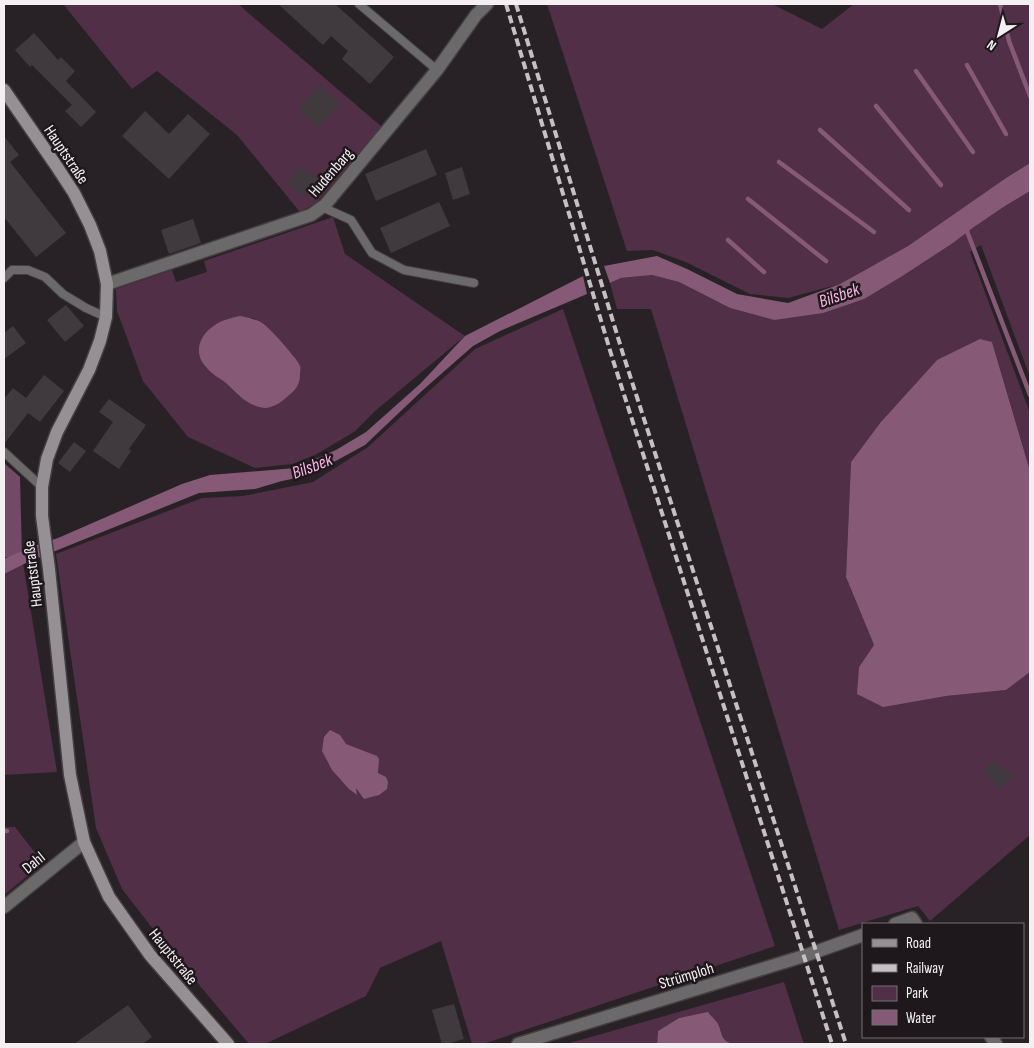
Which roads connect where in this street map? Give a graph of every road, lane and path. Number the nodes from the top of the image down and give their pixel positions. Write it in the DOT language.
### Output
graph roads {
  1 [pos="359,4"];
  2 [pos="487,4"];
  3 [pos="438,70"];
  4 [pos="4,90"];
  5 [pos="322,207"];
  6 [pos="4,278"];
  7 [pos="474,283"];
  8 [pos="107,284"];
  9 [pos="106,317"];
  10 [pos="4,452"];
  11 [pos="42,487"];
  12 [pos="84,842"];
  13 [pos="4,907"];
  14 [pos="898,923"];
  15 [pos="915,923"];
  16 [pos="862,935"];
  17 [pos="228,1044"];
  18 [pos="518,1044"];
  1 -- 3 [label="lane"];
  2 -- 3 [label="street, Hudenbarg"];
  3 -- 5 [label="street, Hudenbarg"];
  4 -- 8 [label="main road, Hauptstraße"];
  5 -- 7 [label="lane"];
  5 -- 8 [label="street, Hudenbarg"];
  6 -- 9 [label="lane"];
  8 -- 9 [label="main road, Hauptstraße"];
  9 -- 11 [label="main road, Hauptstraße"];
  10 -- 11 [label="lane"];
  11 -- 12 [label="main road, Hauptstraße"];
  12 -- 13 [label="street, Dahl"];
  12 -- 17 [label="main road, Hauptstraße"];
  14 -- 15 [label="street"];
  16 -- 18 [label="street, Strümploh"];
}
